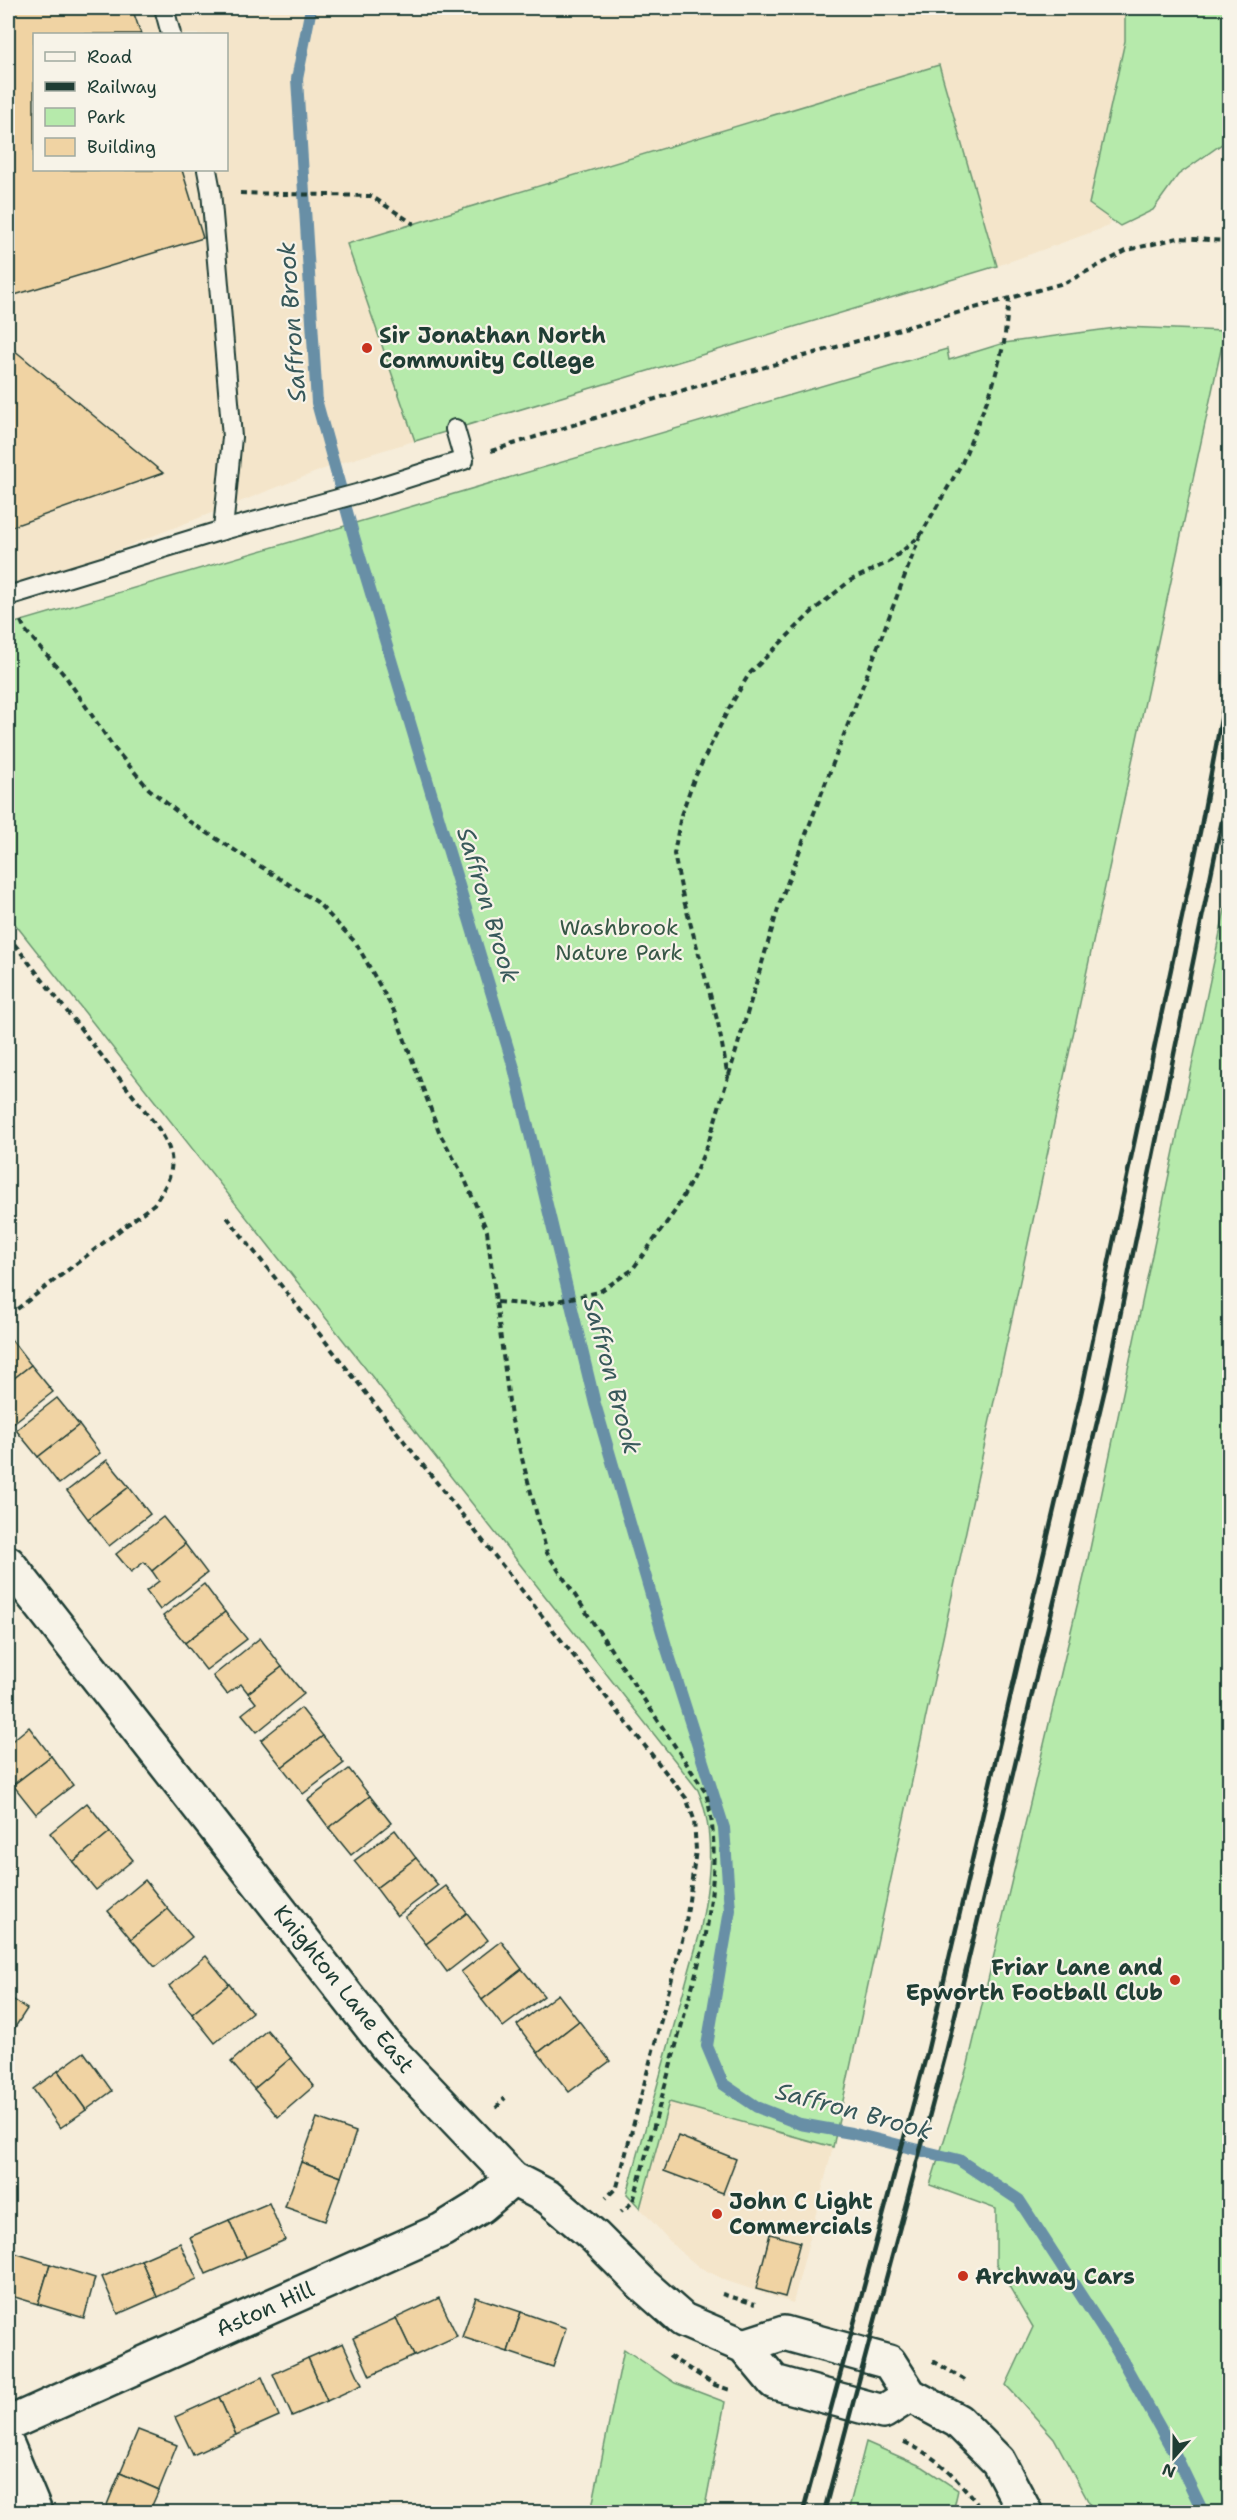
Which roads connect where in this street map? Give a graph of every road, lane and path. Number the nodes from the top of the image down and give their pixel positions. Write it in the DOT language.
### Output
graph roads {
  1 [pos="164,8"];
  2 [pos="171,33"];
  3 [pos="207,171"];
  4 [pos="211,191"];
  5 [pos="414,224"];
  6 [pos="1227,241"];
  7 [pos="1010,299"];
  8 [pos="455,429"];
  9 [pos="464,460"];
  10 [pos="223,531"];
  11 [pos="920,536"];
  12 [pos="9,596"];
  13 [pos="8,936"];
  14 [pos="728,1077"];
  15 [pos="227,1217"];
  16 [pos="497,1302"];
  17 [pos="8,1316"];
  18 [pos="8,1563"];
  19 [pos="506,2098"];
  20 [pos="491,2113"];
  21 [pos="513,2179"];
  22 [pos="621,2212"];
  23 [pos="580,2223"];
  24 [pos="744,2346"];
  25 [pos="910,2395"];
  26 [pos="8,2424"];
  27 [pos="8,2446"];
  28 [pos="34,2512"];
  29 [pos="1025,2512"];
  1 -- 2 [label="lane"];
  3 -- 4 [label="lane"];
  4 -- 5 [label="path"];
  4 -- 10 [label="lane"];
  6 -- 7 [label="path"];
  7 -- 9 [label="path"];
  7 -- 11 [label="path"];
  8 -- 9 [label="lane"];
  9 -- 10 [label="lane"];
  10 -- 12 [label="lane"];
  11 -- 14 [label="path"];
  11 -- 14 [label="path"];
  12 -- 16 [label="path"];
  13 -- 17 [label="path"];
  14 -- 16 [label="path"];
  15 -- 23 [label="path"];
  16 -- 22 [label="path"];
  18 -- 21 [label="street, Knighton Lane East"];
  19 -- 20 [label="path"];
  21 -- 23 [label="street, Knighton Lane East"];
  21 -- 26 [label="street, Aston Hill"];
  23 -- 24 [label="street, Knighton Lane East"];
  24 -- 25 [label="street"];
  24 -- 25 [label="street, Knighton Lane East"];
  25 -- 29 [label="street"];
  27 -- 28 [label="street"];
}
